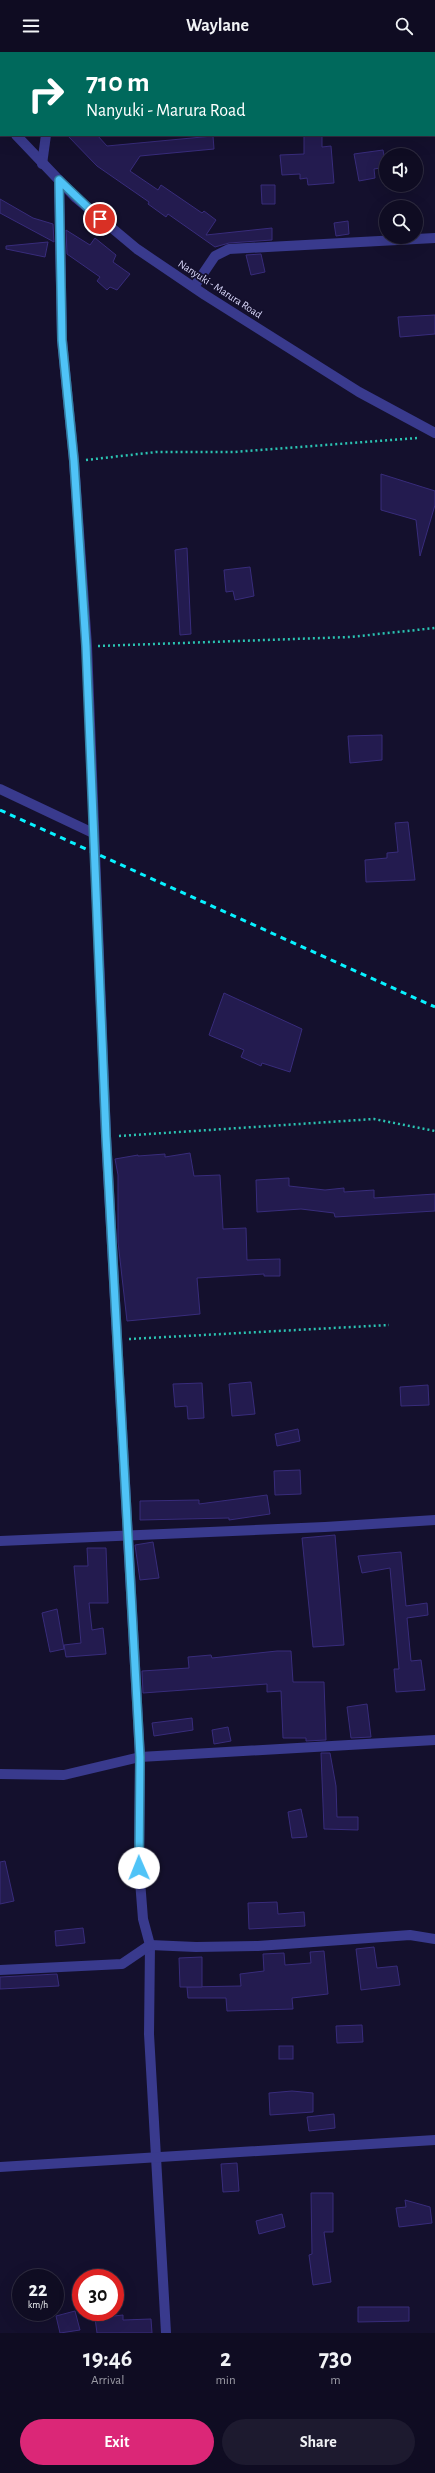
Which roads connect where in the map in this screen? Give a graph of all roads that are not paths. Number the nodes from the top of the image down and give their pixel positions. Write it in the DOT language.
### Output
graph roads {
  1 [pos="17,136"];
  2 [pos="46,136"];
  3 [pos="42,164"];
  4 [pos="59,180"];
  5 [pos="435,238"];
  6 [pos="194,286"];
  7 [pos="435,433"];
  8 [pos="0,789"];
  9 [pos="93,833"];
  10 [pos="435,1520"];
  11 [pos="128,1535"];
  12 [pos="0,1542"];
  13 [pos="435,1740"];
  14 [pos="140,1757"];
  15 [pos="0,1774"];
  16 [pos="435,1939"];
  17 [pos="150,1945"];
  18 [pos="0,1970"];
  19 [pos="435,2140"];
  20 [pos="156,2156"];
  21 [pos="0,2167"];
  22 [pos="166,2333"];
  1 -- 3 [label="street, Nanyuki - Marura Road"];
  2 -- 3 [label="street"];
  3 -- 4 [label="street, Nanyuki - Marura Road"];
  4 -- 6 [label="street, Nanyuki - Marura Road"];
  4 -- 9 [label="street"];
  5 -- 6 [label="street"];
  6 -- 7 [label="street, Nanyuki - Marura Road"];
  8 -- 9 [label="street"];
  9 -- 11 [label="street"];
  10 -- 11 [label="street"];
  11 -- 12 [label="street"];
  11 -- 14 [label="street"];
  13 -- 14 [label="street"];
  14 -- 15 [label="street"];
  14 -- 17 [label="street"];
  16 -- 17 [label="street"];
  17 -- 18 [label="street"];
  17 -- 20 [label="street"];
  19 -- 20 [label="street"];
  20 -- 21 [label="street"];
  20 -- 22 [label="street"];
}
